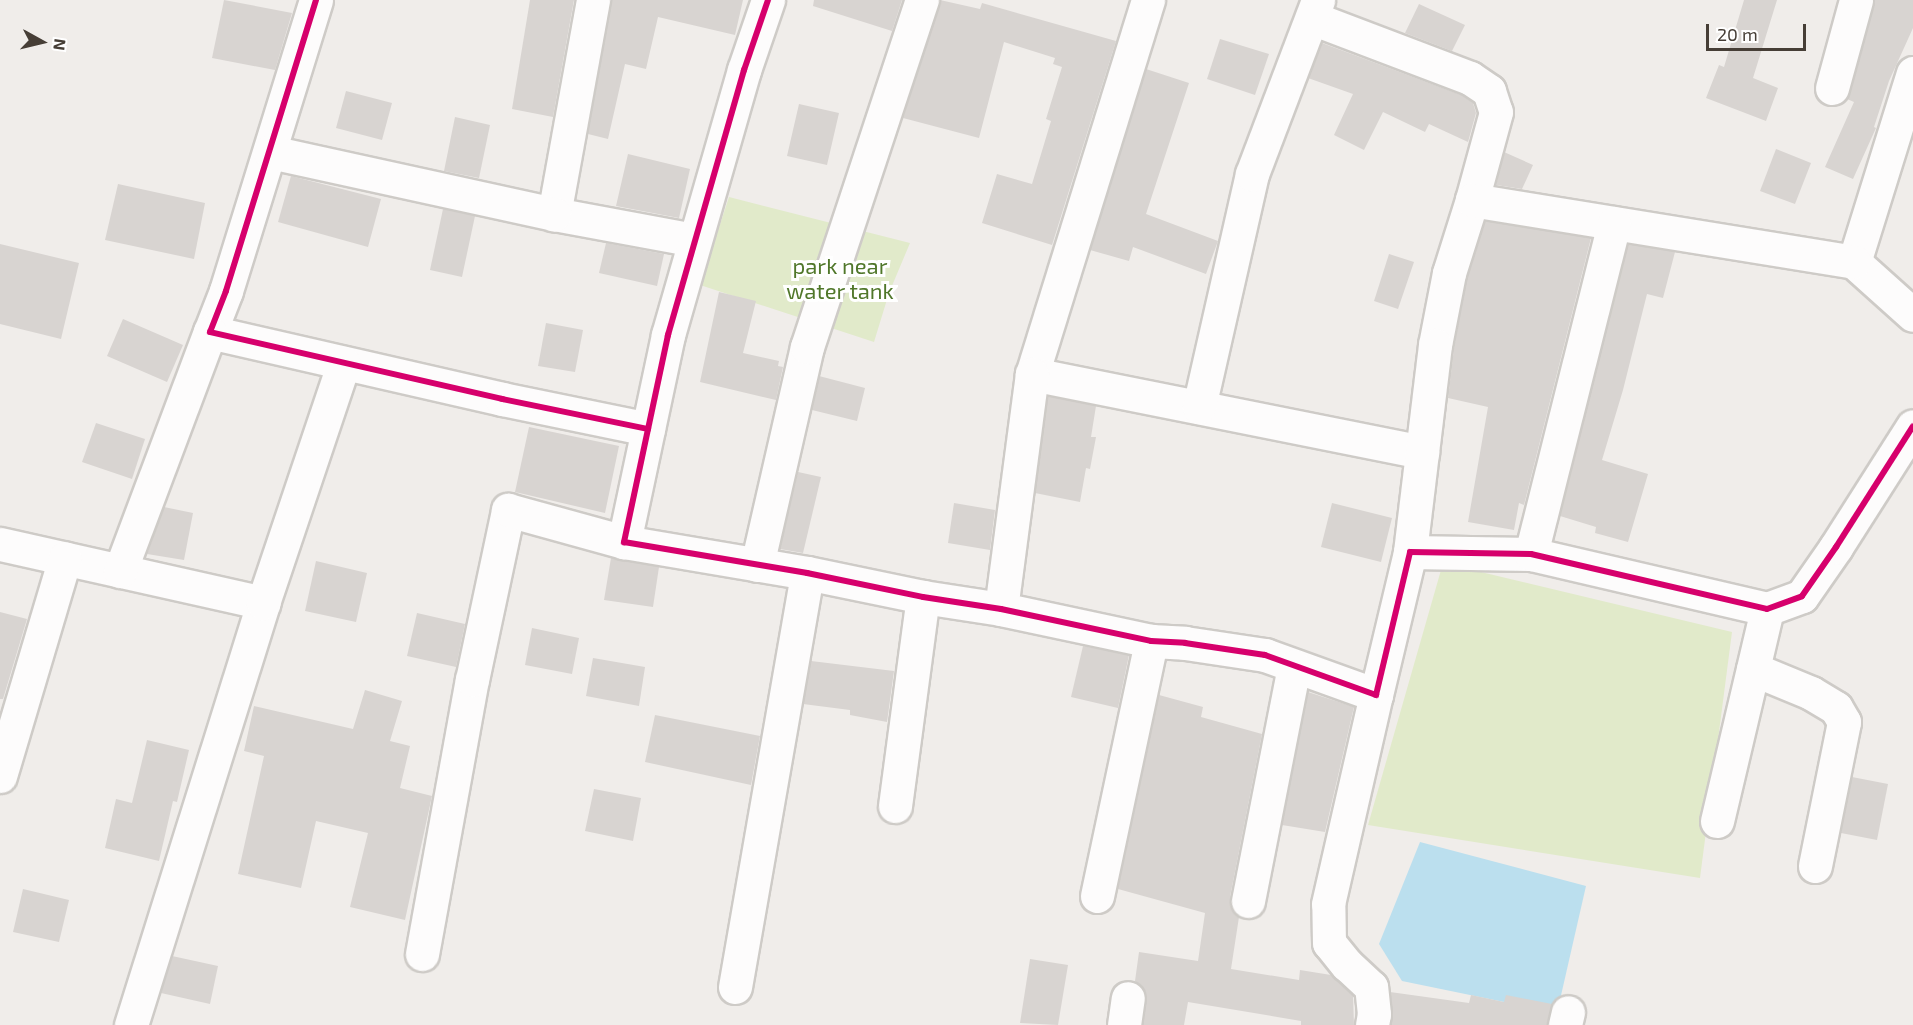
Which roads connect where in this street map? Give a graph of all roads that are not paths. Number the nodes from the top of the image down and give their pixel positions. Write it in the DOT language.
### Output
graph roads {
  1 [pos="316,0"];
  2 [pos="593,0"];
  3 [pos="768,0"];
  4 [pos="922,0"];
  5 [pos="1148,0"];
  6 [pos="1856,0"];
  7 [pos="1315,9"];
  8 [pos="1913,73"];
  9 [pos="1832,88"];
  10 [pos="270,152"];
  11 [pos="1472,200"];
  12 [pos="554,214"];
  13 [pos="1614,223"];
  14 [pos="694,240"];
  15 [pos="1854,262"];
  16 [pos="1913,315"];
  17 [pos="210,332"];
  18 [pos="344,363"];
  19 [pos="1032,374"];
  20 [pos="1198,407"];
  21 [pos="1913,426"];
  22 [pos="648,429"];
  23 [pos="1422,452"];
  24 [pos="624,542"];
  25 [pos="0,544"];
  26 [pos="1410,552"];
  27 [pos="1531,554"];
  28 [pos="65,558"];
  29 [pos="757,565"];
  30 [pos="120,571"];
  31 [pos="807,573"];
  32 [pos="923,597"];
  33 [pos="263,603"];
  34 [pos="1001,609"];
  35 [pos="1767,609"];
  36 [pos="1151,641"];
  37 [pos="1294,666"];
  38 [pos="1753,669"];
  39 [pos="1376,695"];
  40 [pos="0,776"];
  41 [pos="895,806"];
  42 [pos="1717,821"];
  43 [pos="1815,866"];
  44 [pos="1097,896"];
  45 [pos="1248,901"];
  46 [pos="422,954"];
  47 [pos="735,987"];
  48 [pos="130,1025"];
  49 [pos="1372,1025"];
  1 -- 10 [label="street"];
  2 -- 12 [label="street"];
  3 -- 14 [label="street"];
  4 -- 29 [label="street"];
  5 -- 19 [label="street"];
  6 -- 9 [label="street"];
  7 -- 11 [label="street"];
  7 -- 20 [label="street"];
  8 -- 15 [label="street"];
  10 -- 12 [label="street"];
  10 -- 17 [label="street"];
  11 -- 13 [label="street"];
  11 -- 23 [label="street"];
  12 -- 14 [label="street"];
  13 -- 15 [label="street"];
  13 -- 27 [label="street"];
  14 -- 22 [label="street"];
  15 -- 16 [label="street"];
  17 -- 18 [label="street"];
  17 -- 30 [label="street"];
  18 -- 22 [label="street"];
  18 -- 33 [label="street"];
  19 -- 20 [label="street"];
  19 -- 34 [label="street"];
  20 -- 23 [label="street"];
  21 -- 35 [label="street"];
  22 -- 24 [label="street"];
  23 -- 26 [label="street"];
  24 -- 29 [label="street"];
  24 -- 46 [label="street"];
  25 -- 28 [label="street"];
  26 -- 27 [label="street"];
  26 -- 39 [label="street"];
  27 -- 35 [label="street"];
  28 -- 30 [label="street"];
  28 -- 40 [label="street"];
  29 -- 31 [label="street"];
  30 -- 33 [label="street"];
  31 -- 32 [label="street"];
  31 -- 47 [label="street"];
  32 -- 34 [label="street"];
  32 -- 41 [label="street"];
  33 -- 48 [label="street"];
  34 -- 36 [label="street"];
  35 -- 38 [label="street"];
  36 -- 37 [label="street"];
  36 -- 44 [label="street"];
  37 -- 39 [label="street"];
  37 -- 45 [label="street"];
  38 -- 42 [label="street"];
  38 -- 43 [label="street"];
  39 -- 49 [label="street"];
}
